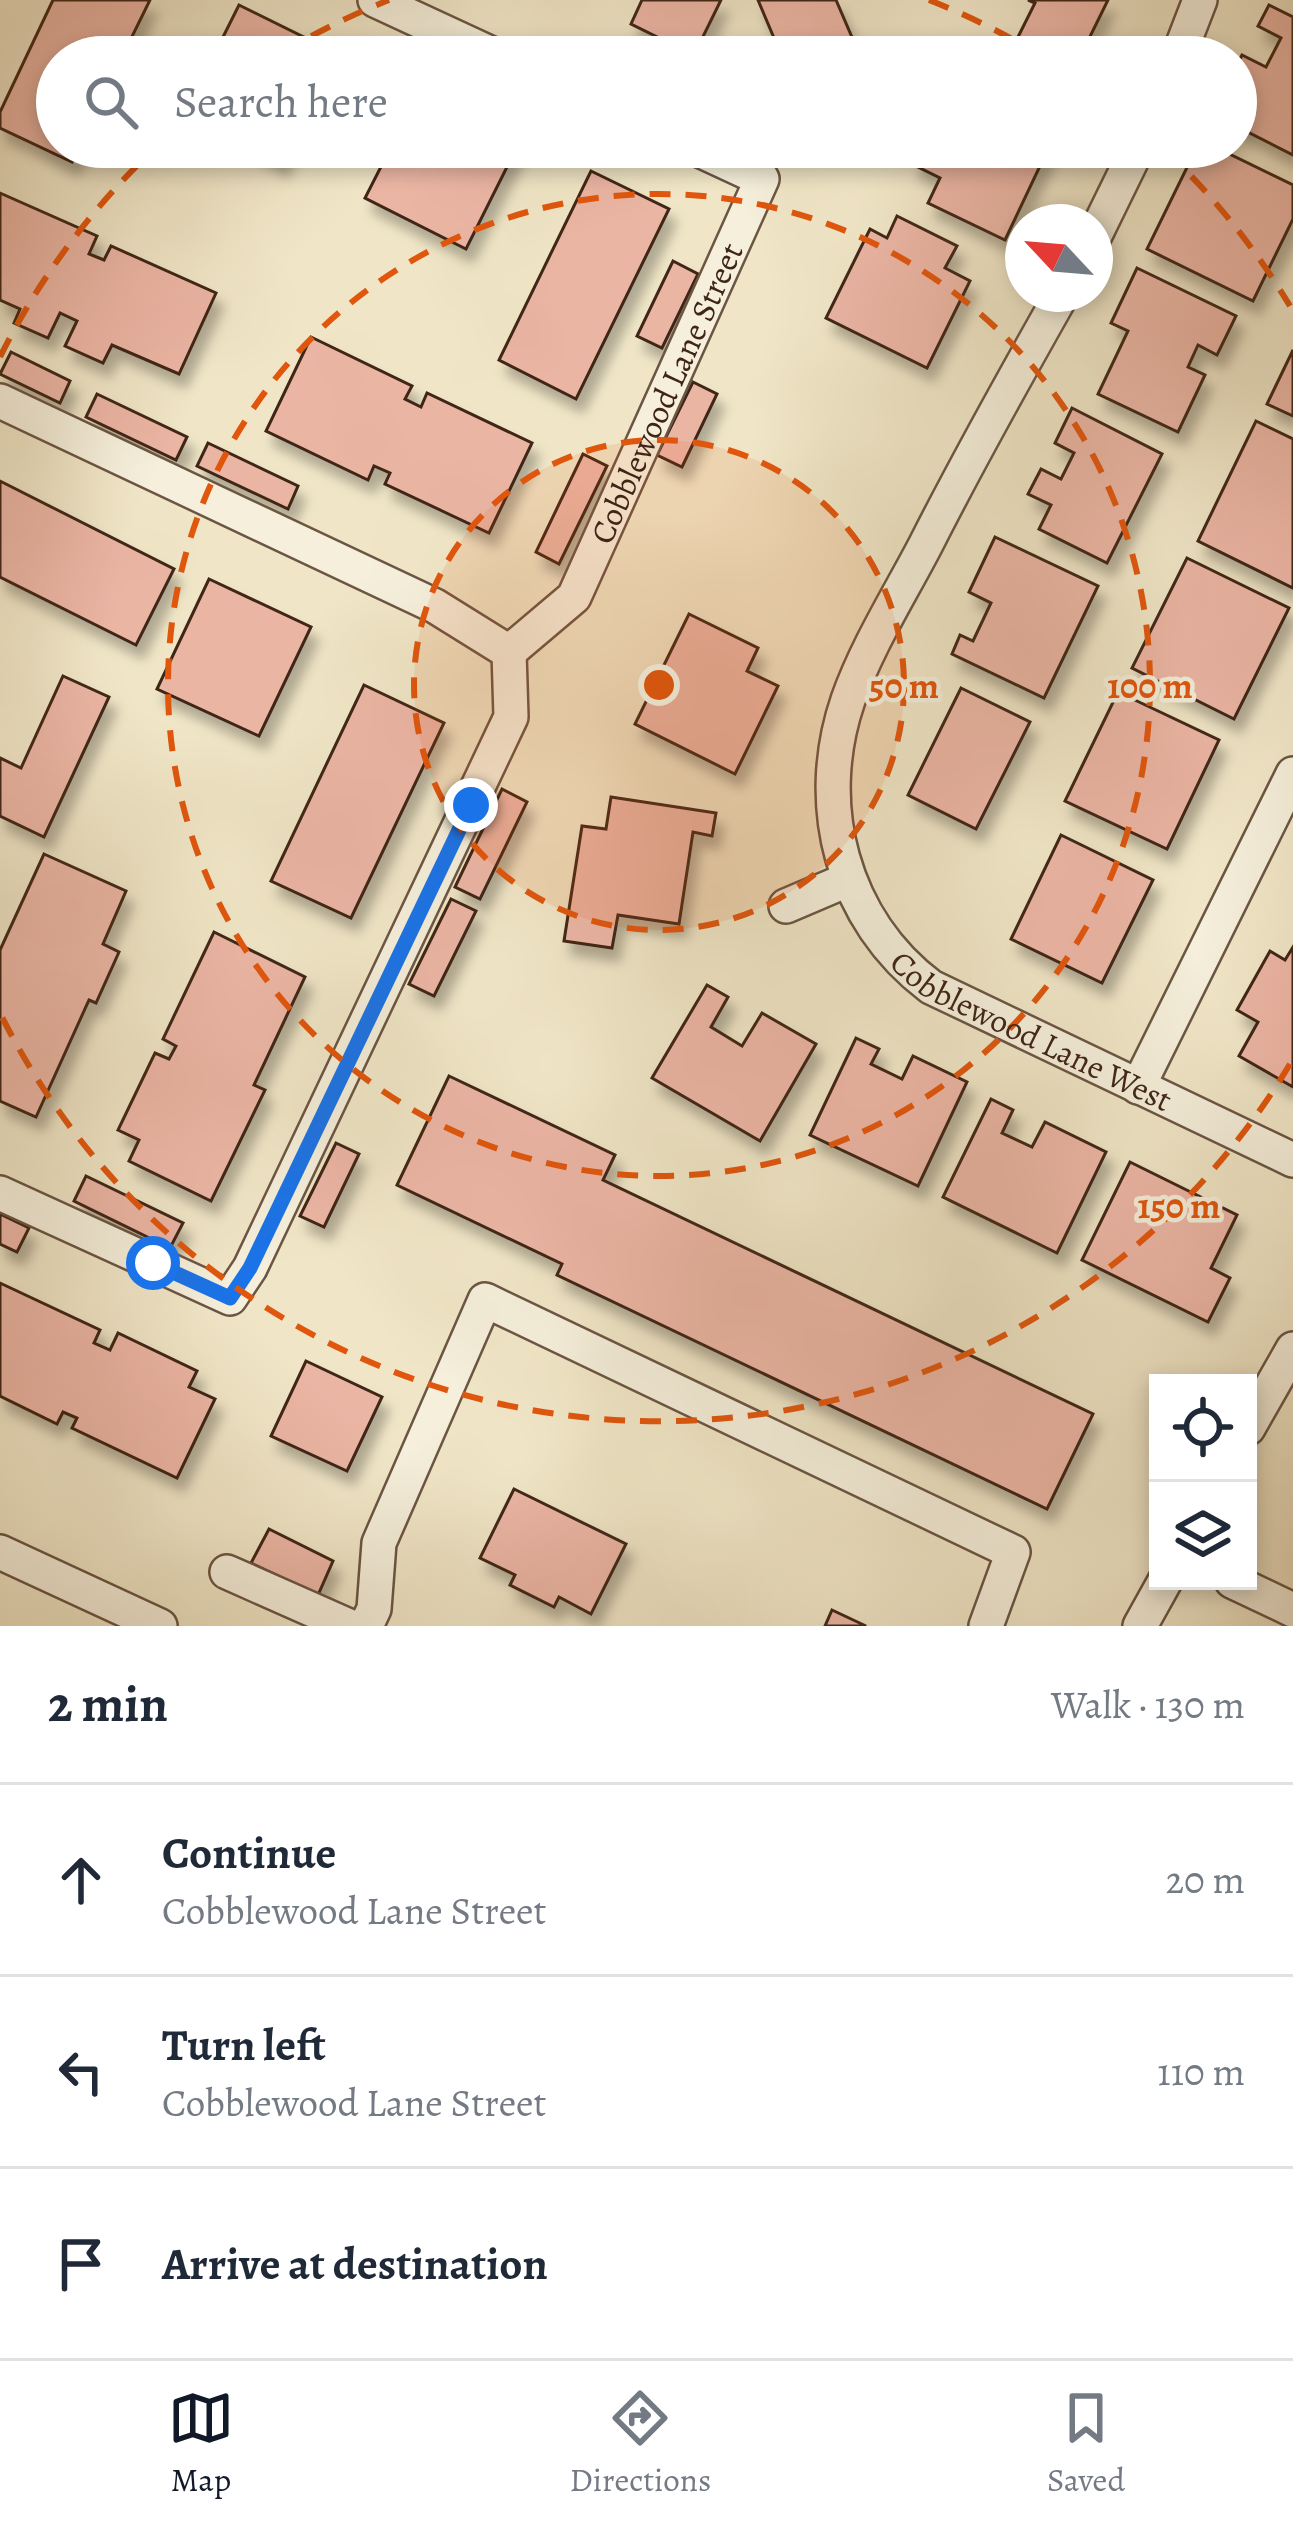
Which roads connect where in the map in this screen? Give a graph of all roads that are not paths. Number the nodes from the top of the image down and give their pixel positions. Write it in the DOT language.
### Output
graph roads {
  1 [pos="375,0"];
  2 [pos="1200,0"];
  3 [pos="453,36"];
  4 [pos="1186,36"];
  5 [pos="738,168"];
  6 [pos="1128,168"];
  7 [pos="1110,204"];
  8 [pos="1052,312"];
  9 [pos="0,400"];
  10 [pos="509,652"];
  11 [pos="1293,774"];
  12 [pos="847,880"];
  13 [pos="786,906"];
  14 [pos="1138,1087"];
  15 [pos="1293,1160"];
  16 [pos="0,1193"];
  17 [pos="1293,1349"];
  18 [pos="1257,1412"];
  19 [pos="0,1552"];
  20 [pos="226,1572"];
  21 [pos="1160,1590"];
  22 [pos="1251,1590"];
  23 [pos="1293,1610"];
  24 [pos="160,1626"];
  25 [pos="350,1626"];
  26 [pos="366,1626"];
  27 [pos="986,1626"];
  28 [pos="1140,1626"];
  1 -- 3 [label="street"];
  2 -- 4 [label="street"];
  5 -- 10 [label="street, Cobblewood Lane Street"];
  6 -- 7 [label="street"];
  8 -- 12 [label="street, Cobblewood Lane West"];
  9 -- 10 [label="street"];
  10 -- 16 [label="street"];
  11 -- 14 [label="street"];
  12 -- 13 [label="street"];
  12 -- 14 [label="street, Cobblewood Lane West"];
  14 -- 15 [label="street, Cobblewood Lane West"];
  17 -- 18 [label="street"];
  19 -- 24 [label="street"];
  20 -- 25 [label="street"];
  21 -- 28 [label="street"];
  22 -- 23 [label="street"];
  26 -- 27 [label="street"];
}
